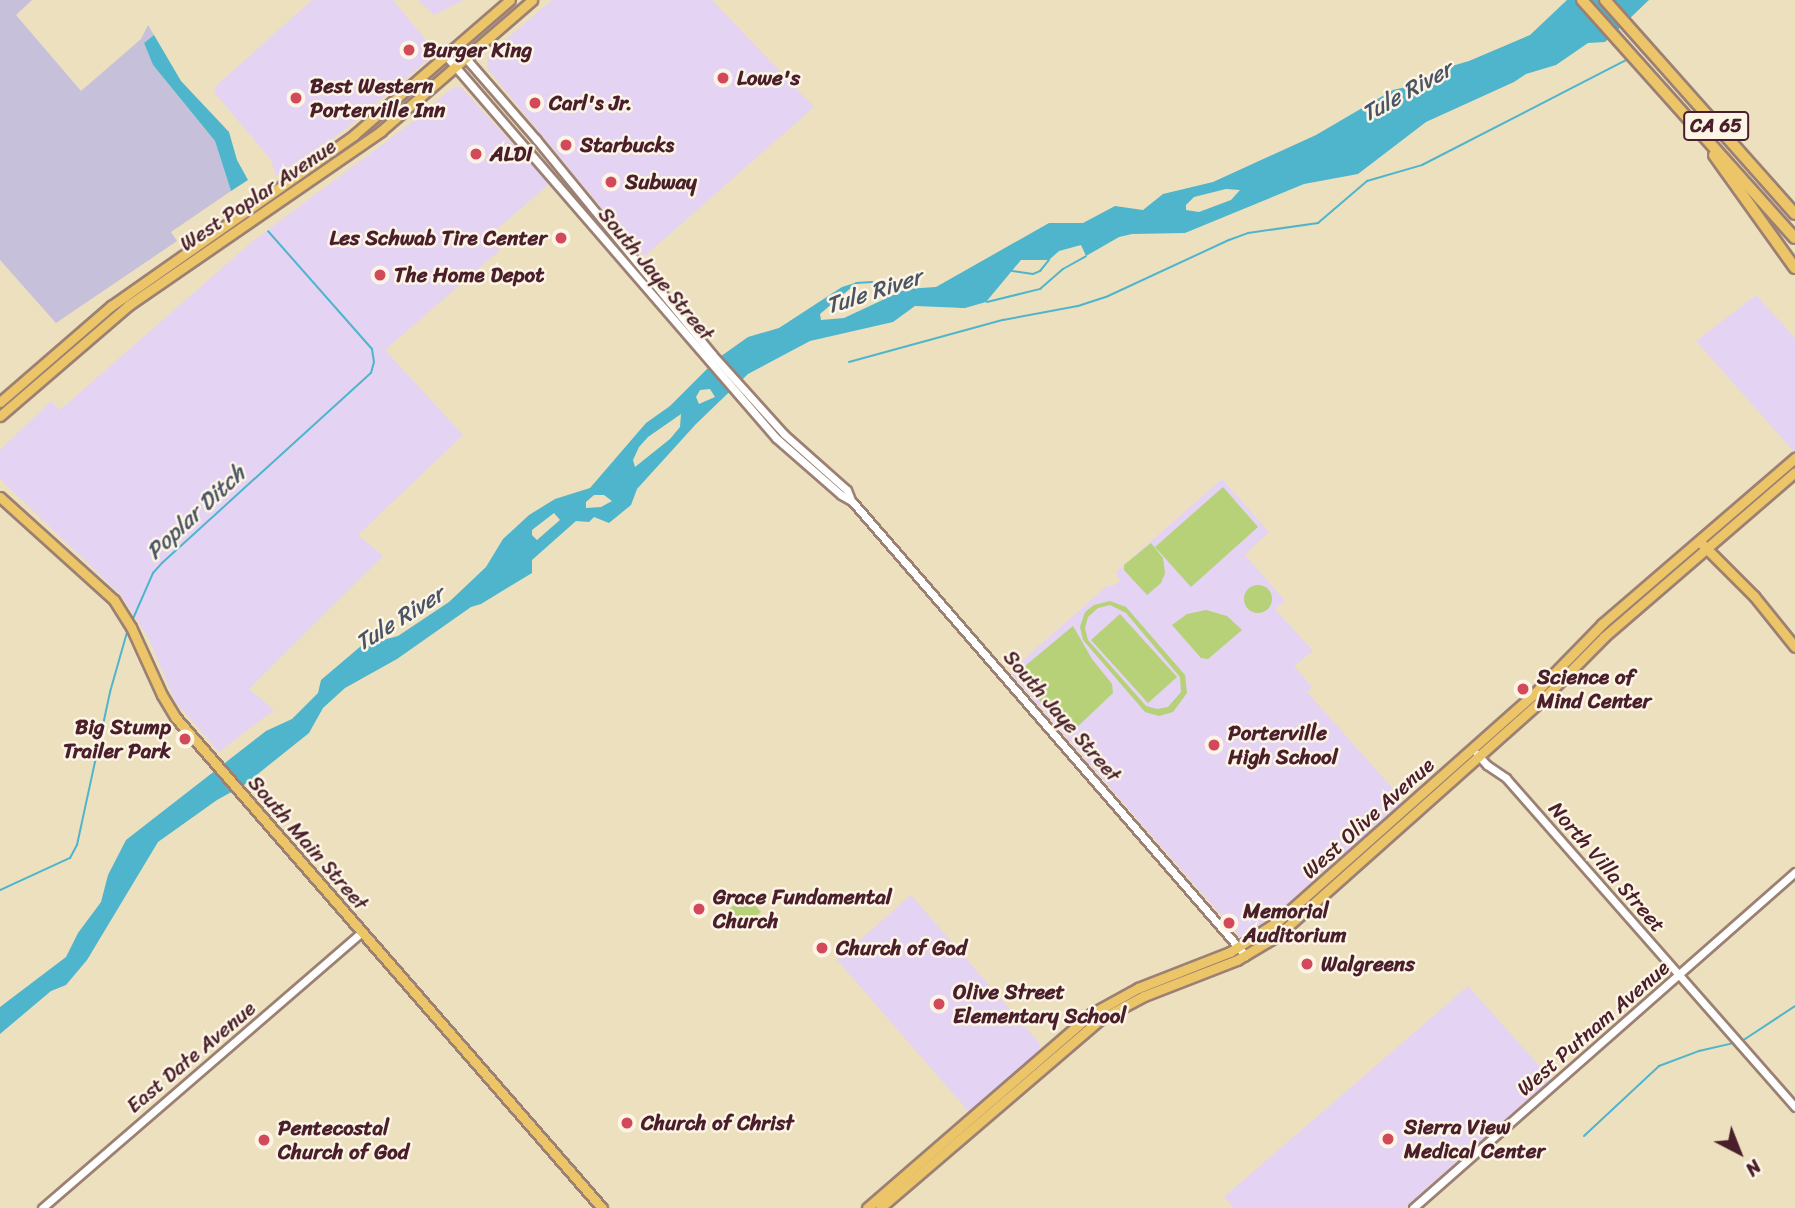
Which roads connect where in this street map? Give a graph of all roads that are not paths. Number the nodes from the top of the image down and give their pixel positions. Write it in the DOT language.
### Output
graph roads {
  1 [pos="510,0"];
  2 [pos="532,0"];
  3 [pos="1582,0"];
  4 [pos="1605,0"];
  5 [pos="457,48"];
  6 [pos="447,57"];
  7 [pos="467,58"];
  8 [pos="456,67"];
  9 [pos="1696,128"];
  10 [pos="1755,169"];
  11 [pos="1795,208"];
  12 [pos="1795,214"];
  13 [pos="1795,238"];
  14 [pos="1795,268"];
  15 [pos="708,356"];
  16 [pos="0,402"];
  17 [pos="0,416"];
  18 [pos="1795,458"];
  19 [pos="1795,472"];
  20 [pos="0,497"];
  21 [pos="1698,540"];
  22 [pos="1705,548"];
  23 [pos="1795,647"];
  24 [pos="1472,748"];
  25 [pos="1479,756"];
  26 [pos="1795,872"];
  27 [pos="1321,883"];
  28 [pos="1288,926"];
  29 [pos="362,932"];
  30 [pos="1239,947"];
  31 [pos="1246,956"];
  32 [pos="1679,975"];
  33 [pos="1018,1076"];
  34 [pos="1006,1098"];
  35 [pos="1795,1107"];
  36 [pos="42,1208"];
  37 [pos="603,1208"];
  38 [pos="867,1208"];
  39 [pos="880,1208"];
  40 [pos="1413,1208"];
  1 -- 5 [label="main road, West Poplar Avenue"];
  2 -- 7 [label="main road, West Poplar Avenue"];
  3 -- 9 [label="highway, CA 65"];
  4 -- 10 [label="highway, CA 65"];
  5 -- 6 [label="main road, West Poplar Avenue"];
  5 -- 7 [label="street, South Jaye Street"];
  6 -- 8 [label="street, South Jaye Street"];
  6 -- 16 [label="main road, West Poplar Avenue"];
  7 -- 8 [label="main road, West Poplar Avenue"];
  7 -- 15 [label="street, South Jaye Street"];
  8 -- 15 [label="street, South Jaye Street"];
  8 -- 17 [label="main road, West Poplar Avenue"];
  9 -- 13 [label="highway, CA 65"];
  9 -- 14 [label="highway"];
  10 -- 11 [label="highway"];
  10 -- 12 [label="highway, CA 65"];
  15 -- 30 [label="street, South Jaye Street"];
  18 -- 21 [label="main road, West Olive Avenue"];
  19 -- 22 [label="main road, West Olive Avenue"];
  20 -- 29 [label="main road, South Main Street"];
  21 -- 22 [label="main road"];
  21 -- 24 [label="main road, West Olive Avenue"];
  22 -- 23 [label="main road"];
  22 -- 25 [label="main road, West Olive Avenue"];
  24 -- 25 [label="street, North Villa Street"];
  24 -- 27 [label="main road, West Olive Avenue"];
  25 -- 28 [label="main road, West Olive Avenue"];
  25 -- 32 [label="street, North Villa Street"];
  26 -- 32 [label="street, West Putnam Avenue"];
  27 -- 28 [label="main road"];
  27 -- 30 [label="main road, West Olive Avenue"];
  28 -- 31 [label="main road, West Olive Avenue"];
  29 -- 36 [label="street, East Date Avenue"];
  29 -- 37 [label="main road, South Main Street"];
  30 -- 31 [label="street, South Jaye Street"];
  30 -- 33 [label="main road, West Olive Avenue"];
  31 -- 34 [label="main road, West Olive Avenue"];
  32 -- 35 [label="street, North Villa Street"];
  32 -- 40 [label="street, West Putnam Avenue"];
  33 -- 34 [label="main road"];
  33 -- 38 [label="main road, West Olive Avenue"];
  34 -- 39 [label="main road, West Olive Avenue"];
}
